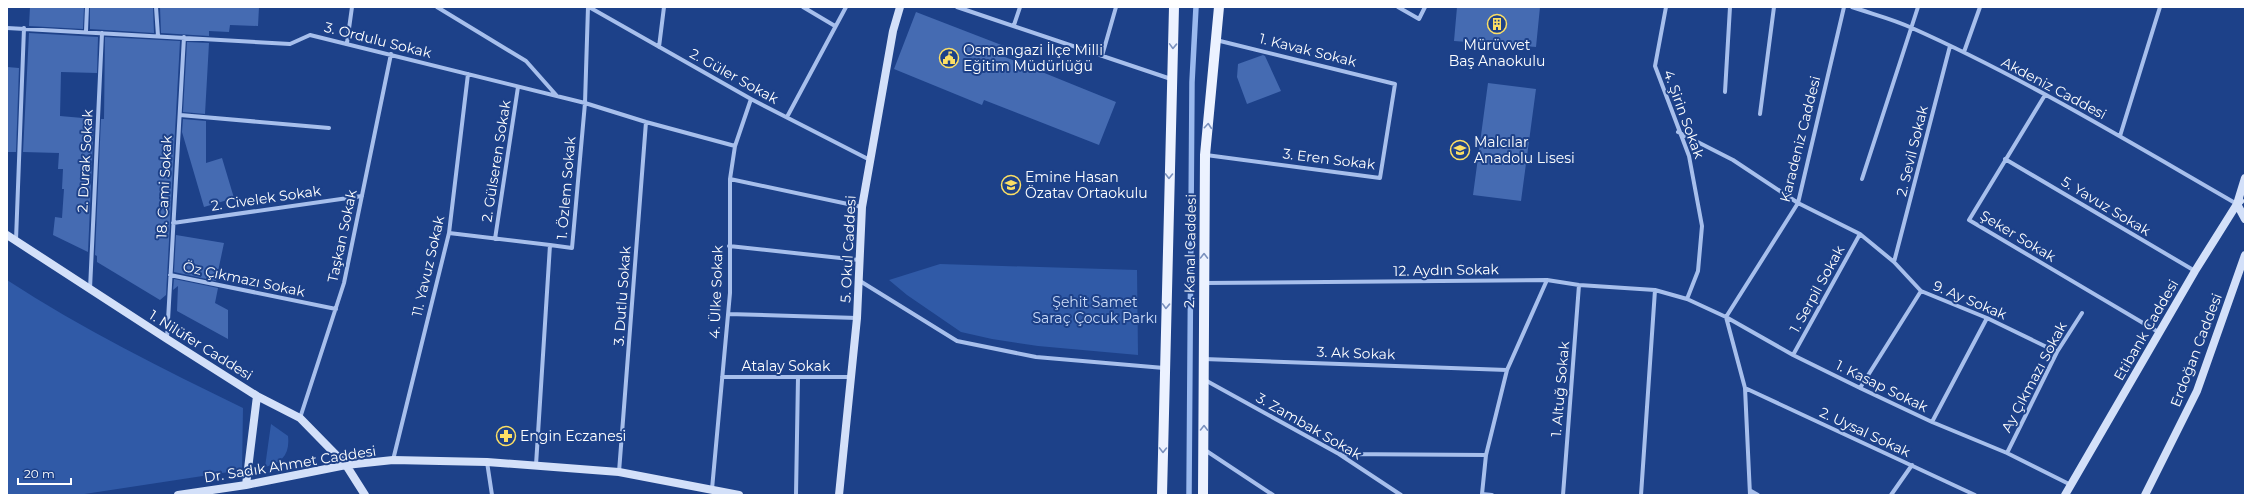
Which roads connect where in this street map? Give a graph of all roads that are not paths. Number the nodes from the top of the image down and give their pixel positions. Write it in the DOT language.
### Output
graph roads {
  1 [pos="87,7"];
  2 [pos="156,7"];
  3 [pos="352,7"];
  4 [pos="437,7"];
  5 [pos="588,7"];
  6 [pos="664,7"];
  7 [pos="803,7"];
  8 [pos="846,7"];
  9 [pos="900,7"];
  10 [pos="957,7"];
  11 [pos="1020,7"];
  12 [pos="1116,7"];
  13 [pos="1174,7"];
  14 [pos="1219,7"];
  15 [pos="1398,7"];
  16 [pos="1425,7"];
  17 [pos="1666,7"];
  18 [pos="1730,7"];
  19 [pos="1774,7"];
  20 [pos="1844,7"];
  21 [pos="1852,7"];
  22 [pos="1918,7"];
  23 [pos="1980,7"];
  24 [pos="2160,7"];
  25 [pos="836,26"];
  26 [pos="1014,26"];
  27 [pos="1911,27"];
  28 [pos="7,28"];
  29 [pos="24,28"];
  30 [pos="86,31"];
  31 [pos="102,33"];
  32 [pos="158,36"];
  33 [pos="184,37"];
  34 [pos="1216,40"];
  35 [pos="347,43"];
  36 [pos="1950,46"];
  37 [pos="660,47"];
  38 [pos="1964,52"];
  39 [pos="391,54"];
  40 [pos="1102,56"];
  41 [pos="468,74"];
  42 [pos="1172,79"];
  43 [pos="1395,84"];
  44 [pos="518,87"];
  45 [pos="1725,92"];
  46 [pos="2045,95"];
  47 [pos="557,96"];
  48 [pos="751,99"];
  49 [pos="584,103"];
  50 [pos="1760,114"];
  51 [pos="180,115"];
  52 [pos="786,116"];
  53 [pos="646,122"];
  54 [pos="329,128"];
  55 [pos="1678,132"];
  56 [pos="2120,136"];
  57 [pos="735,146"];
  58 [pos="1205,155"];
  59 [pos="2006,159"];
  60 [pos="870,160"];
  61 [pos="2245,178"];
  62 [pos="730,179"];
  63 [pos="1862,179"];
  64 [pos="2245,194"];
  65 [pos="362,196"];
  66 [pos="1798,203"];
  67 [pos="2237,204"];
  68 [pos="862,206"];
  69 [pos="2245,219"];
  70 [pos="173,223"];
  71 [pos="449,233"];
  72 [pos="1860,234"];
  73 [pos="7,235"];
  74 [pos="495,239"];
  75 [pos="16,242"];
  76 [pos="550,245"];
  77 [pos="729,246"];
  78 [pos="2245,255"];
  79 [pos="859,260"];
  80 [pos="1894,262"];
  81 [pos="2195,271"];
  82 [pos="170,275"];
  83 [pos="1548,280"];
  84 [pos="860,281"];
  85 [pos="1204,284"];
  86 [pos="1579,285"];
  87 [pos="90,290"];
  88 [pos="1655,290"];
  89 [pos="1921,291"];
  90 [pos="1687,299"];
  91 [pos="336,309"];
  92 [pos="2082,313"];
  93 [pos="728,314"];
  94 [pos="1726,317"];
  95 [pos="857,318"];
  96 [pos="1988,318"];
  97 [pos="2160,333"];
  98 [pos="167,339"];
  99 [pos="2057,352"];
  100 [pos="1793,355"];
  101 [pos="1203,359"];
  102 [pos="1164,368"];
  103 [pos="1507,370"];
  104 [pos="722,377"];
  105 [pos="798,377"];
  106 [pos="851,377"];
  107 [pos="1205,380"];
  108 [pos="1745,388"];
  109 [pos="1860,388"];
  110 [pos="257,396"];
  111 [pos="300,418"];
  112 [pos="1932,422"];
  113 [pos="1204,449"];
  114 [pos="2007,453"];
  115 [pos="1339,454"];
  116 [pos="1486,455"];
  117 [pos="393,460"];
  118 [pos="487,462"];
  119 [pos="346,465"];
  120 [pos="536,465"];
  121 [pos="1912,465"];
  122 [pos="619,472"];
  123 [pos="246,485"];
  124 [pos="2072,486"];
  125 [pos="712,488"];
  126 [pos="1750,493"];
  127 [pos="733,494"];
  128 [pos="178,495"];
  129 [pos="365,495"];
  130 [pos="492,495"];
  131 [pos="796,495"];
  132 [pos="839,495"];
  133 [pos="1162,495"];
  134 [pos="1203,495"];
  135 [pos="1273,495"];
  136 [pos="1401,495"];
  137 [pos="1492,495"];
  138 [pos="1563,495"];
  139 [pos="1641,495"];
  140 [pos="1758,495"];
  141 [pos="1891,495"];
  142 [pos="1975,495"];
  143 [pos="2065,495"];
  144 [pos="2145,495"];
  1 -- 30 [label="street"];
  2 -- 32 [label="street"];
  3 -- 35 [label="street"];
  4 -- 47 [label="street"];
  5 -- 37 [label="street, 2. Güler Sokak"];
  5 -- 49 [label="street, 1. Özlem Sokak"];
  6 -- 37 [label="street"];
  7 -- 25 [label="street"];
  8 -- 25 [label="street"];
  9 -- 60 [label="main road, 5. Okul Caddesi"];
  10 -- 26 [label="street"];
  11 -- 26 [label="street"];
  12 -- 40 [label="street"];
  13 -- 42 [label="main road, 2. Kanal Caddesi, one-way"];
  14 -- 34 [label="main road, 2. Kanal Caddesi"];
  15 -- 16 [label="street"];
  17 -- 55 [label="street, 4. Şirin Sokak"];
  18 -- 45 [label="street"];
  19 -- 50 [label="street"];
  20 -- 66 [label="street, Karadeniz Caddesi"];
  21 -- 27 [label="street, Akdeniz Caddesi"];
  22 -- 27 [label="street"];
  23 -- 38 [label="street"];
  24 -- 56 [label="street"];
  25 -- 52 [label="street"];
  26 -- 40 [label="street"];
  27 -- 36 [label="street, Akdeniz Caddesi"];
  27 -- 63 [label="street"];
  28 -- 29 [label="street, 3. Ordulu Sokak"];
  29 -- 30 [label="street, 3. Ordulu Sokak"];
  29 -- 75 [label="street"];
  30 -- 31 [label="street, 3. Ordulu Sokak"];
  31 -- 32 [label="street, 3. Ordulu Sokak"];
  31 -- 87 [label="street, 2. Durak Sokak"];
  32 -- 33 [label="street, 3. Ordulu Sokak"];
  33 -- 35 [label="street, 3. Ordulu Sokak"];
  33 -- 51 [label="street, 18. Cami Sokak"];
  34 -- 43 [label="street, 1. Kavak Sokak"];
  58 -- 34 [label="main road, 2. Kanal Caddesi, one-way"];
  35 -- 39 [label="street, 3. Ordulu Sokak"];
  36 -- 38 [label="street, Akdeniz Caddesi"];
  36 -- 80 [label="street, 2. Sevil Sokak"];
  37 -- 48 [label="street, 2. Güler Sokak"];
  38 -- 46 [label="street, Akdeniz Caddesi"];
  39 -- 41 [label="street, 3. Ordulu Sokak"];
  39 -- 65 [label="street, Taşkan Sokak"];
  40 -- 42 [label="street"];
  41 -- 44 [label="street, 3. Ordulu Sokak"];
  41 -- 71 [label="street, 11. Yavuz Sokak"];
  42 -- 102 [label="main road, 2. Kanal Caddesi, one-way"];
  43 -- 58 [label="street, 3. Eren Sokak"];
  44 -- 47 [label="street, 3. Ordulu Sokak"];
  44 -- 74 [label="street, 2. Gülseren Sokak"];
  46 -- 56 [label="street, Akdeniz Caddesi"];
  46 -- 59 [label="street, Şeker Sokak"];
  47 -- 49 [label="street, 3. Ordulu Sokak"];
  48 -- 52 [label="street, 2. Güler Sokak"];
  48 -- 57 [label="street, 4. Ülke Sokak"];
  49 -- 53 [label="street, 3. Ordulu Sokak"];
  49 -- 76 [label="street, 1. Özlem Sokak"];
  51 -- 54 [label="street"];
  51 -- 70 [label="street, 18. Cami Sokak"];
  52 -- 60 [label="street, 2. Güler Sokak"];
  53 -- 57 [label="street, 3. Ordulu Sokak"];
  53 -- 122 [label="street, 3. Dutlu Sokak"];
  55 -- 66 [label="street, 9. Ay Sokak"];
  55 -- 90 [label="street, 4. Şirin Sokak"];
  56 -- 67 [label="street, Akdeniz Caddesi"];
  57 -- 62 [label="street, 4. Ülke Sokak"];
  85 -- 58 [label="main road, 2. Kanal Caddesi, one-way"];
  59 -- 81 [label="street, 5. Yavuz Sokak"];
  59 -- 97 [label="street, Şeker Sokak"];
  60 -- 68 [label="main road, 5. Okul Caddesi"];
  61 -- 67 [label="main road, Etibank Caddesi"];
  62 -- 68 [label="street"];
  62 -- 77 [label="street, 4. Ülke Sokak"];
  64 -- 67 [label="main road"];
  65 -- 70 [label="street, 2. Civelek Sokak"];
  65 -- 91 [label="street, Taşkan Sokak"];
  66 -- 72 [label="street, 9. Ay Sokak"];
  66 -- 94 [label="street, Karadeniz Caddesi"];
  67 -- 69 [label="main road"];
  67 -- 81 [label="main road, Etibank Caddesi"];
  68 -- 79 [label="main road, 5. Okul Caddesi"];
  70 -- 82 [label="street, 18. Cami Sokak"];
  71 -- 74 [label="street"];
  71 -- 117 [label="street, 11. Yavuz Sokak"];
  72 -- 80 [label="street, 9. Ay Sokak"];
  72 -- 100 [label="street, 1. Serpil Sokak"];
  73 -- 75 [label="main road, 1. Nilüfer Caddesi"];
  74 -- 76 [label="street"];
  75 -- 87 [label="main road, 1. Nilüfer Caddesi"];
  76 -- 120 [label="street, 1. Özlem Sokak"];
  77 -- 79 [label="street"];
  77 -- 93 [label="street, 4. Ülke Sokak"];
  78 -- 144 [label="main road, Erdoğan Caddesi"];
  79 -- 84 [label="main road, 5. Okul Caddesi"];
  80 -- 89 [label="street, 9. Ay Sokak"];
  81 -- 97 [label="main road, Etibank Caddesi"];
  82 -- 91 [label="street, Öz Çıkmazı Sokak"];
  82 -- 98 [label="street, 18. Cami Sokak"];
  83 -- 85 [label="street, 12. Aydın Sokak"];
  83 -- 86 [label="street, 12. Aydın Sokak"];
  83 -- 103 [label="street"];
  84 -- 95 [label="main road, 5. Okul Caddesi"];
  84 -- 102 [label="street"];
  85 -- 101 [label="main road, 2. Kanal Caddesi"];
  86 -- 88 [label="street, 12. Aydın Sokak"];
  86 -- 138 [label="street, 1. Altuğ Sokak"];
  87 -- 98 [label="main road, 1. Nilüfer Caddesi"];
  88 -- 90 [label="street, 12. Aydın Sokak"];
  88 -- 139 [label="street"];
  89 -- 96 [label="street, 9. Ay Sokak"];
  89 -- 109 [label="street"];
  90 -- 94 [label="street, 1. Kasap Sokak"];
  91 -- 111 [label="street, Taşkan Sokak"];
  92 -- 99 [label="street, Ay Çıkmazı Sokak"];
  93 -- 95 [label="street"];
  93 -- 104 [label="street, 4. Ülke Sokak"];
  94 -- 100 [label="street, 1. Kasap Sokak"];
  94 -- 108 [label="street"];
  95 -- 106 [label="main road, 5. Okul Caddesi"];
  96 -- 99 [label="street, 9. Ay Sokak"];
  96 -- 112 [label="street"];
  97 -- 124 [label="main road, Etibank Caddesi"];
  98 -- 110 [label="main road, 1. Nilüfer Caddesi"];
  99 -- 114 [label="street, Ay Çıkmazı Sokak"];
  100 -- 109 [label="street, 1. Kasap Sokak"];
  101 -- 103 [label="street, 3. Ak Sokak"];
  101 -- 107 [label="main road, 2. Kanal Caddesi"];
  102 -- 133 [label="main road, 2. Kanal Caddesi, one-way"];
  103 -- 116 [label="street"];
  104 -- 105 [label="street, Atalay Sokak"];
  104 -- 125 [label="street, 4. Ülke Sokak"];
  105 -- 106 [label="street, Atalay Sokak"];
  105 -- 131 [label="street"];
  106 -- 132 [label="main road, 5. Okul Caddesi"];
  113 -- 107 [label="main road, 2. Kanal Caddesi, one-way"];
  107 -- 115 [label="street, 3. Zambak Sokak"];
  108 -- 121 [label="street, 2. Uysal Sokak"];
  108 -- 126 [label="street"];
  109 -- 112 [label="street, 1. Kasap Sokak"];
  110 -- 111 [label="main road, 1. Nilüfer Caddesi"];
  110 -- 123 [label="main road"];
  111 -- 119 [label="main road, 1. Nilüfer Caddesi"];
  112 -- 114 [label="street, 1. Kasap Sokak"];
  113 -- 134 [label="main road, 2. Kanal Caddesi"];
  113 -- 135 [label="street"];
  114 -- 124 [label="street, 1. Kasap Sokak"];
  115 -- 116 [label="street"];
  115 -- 136 [label="street, 3. Zambak Sokak"];
  116 -- 137 [label="street"];
  117 -- 118 [label="main road, Dr. Sadık Ahmet Caddesi"];
  117 -- 119 [label="main road, Dr. Sadık Ahmet Caddesi"];
  118 -- 120 [label="main road, Dr. Sadık Ahmet Caddesi"];
  118 -- 130 [label="street"];
  119 -- 123 [label="main road, Dr. Sadık Ahmet Caddesi"];
  119 -- 129 [label="main road, 1. Nilüfer Caddesi"];
  120 -- 122 [label="main road, Dr. Sadık Ahmet Caddesi"];
  121 -- 141 [label="street"];
  121 -- 142 [label="street, 2. Uysal Sokak"];
  122 -- 125 [label="main road, Dr. Sadık Ahmet Caddesi"];
  123 -- 128 [label="main road, Dr. Sadık Ahmet Caddesi"];
  124 -- 143 [label="main road, Etibank Caddesi"];
  125 -- 127 [label="main road, Dr. Sadık Ahmet Caddesi"];
  126 -- 140 [label="street"];
}
